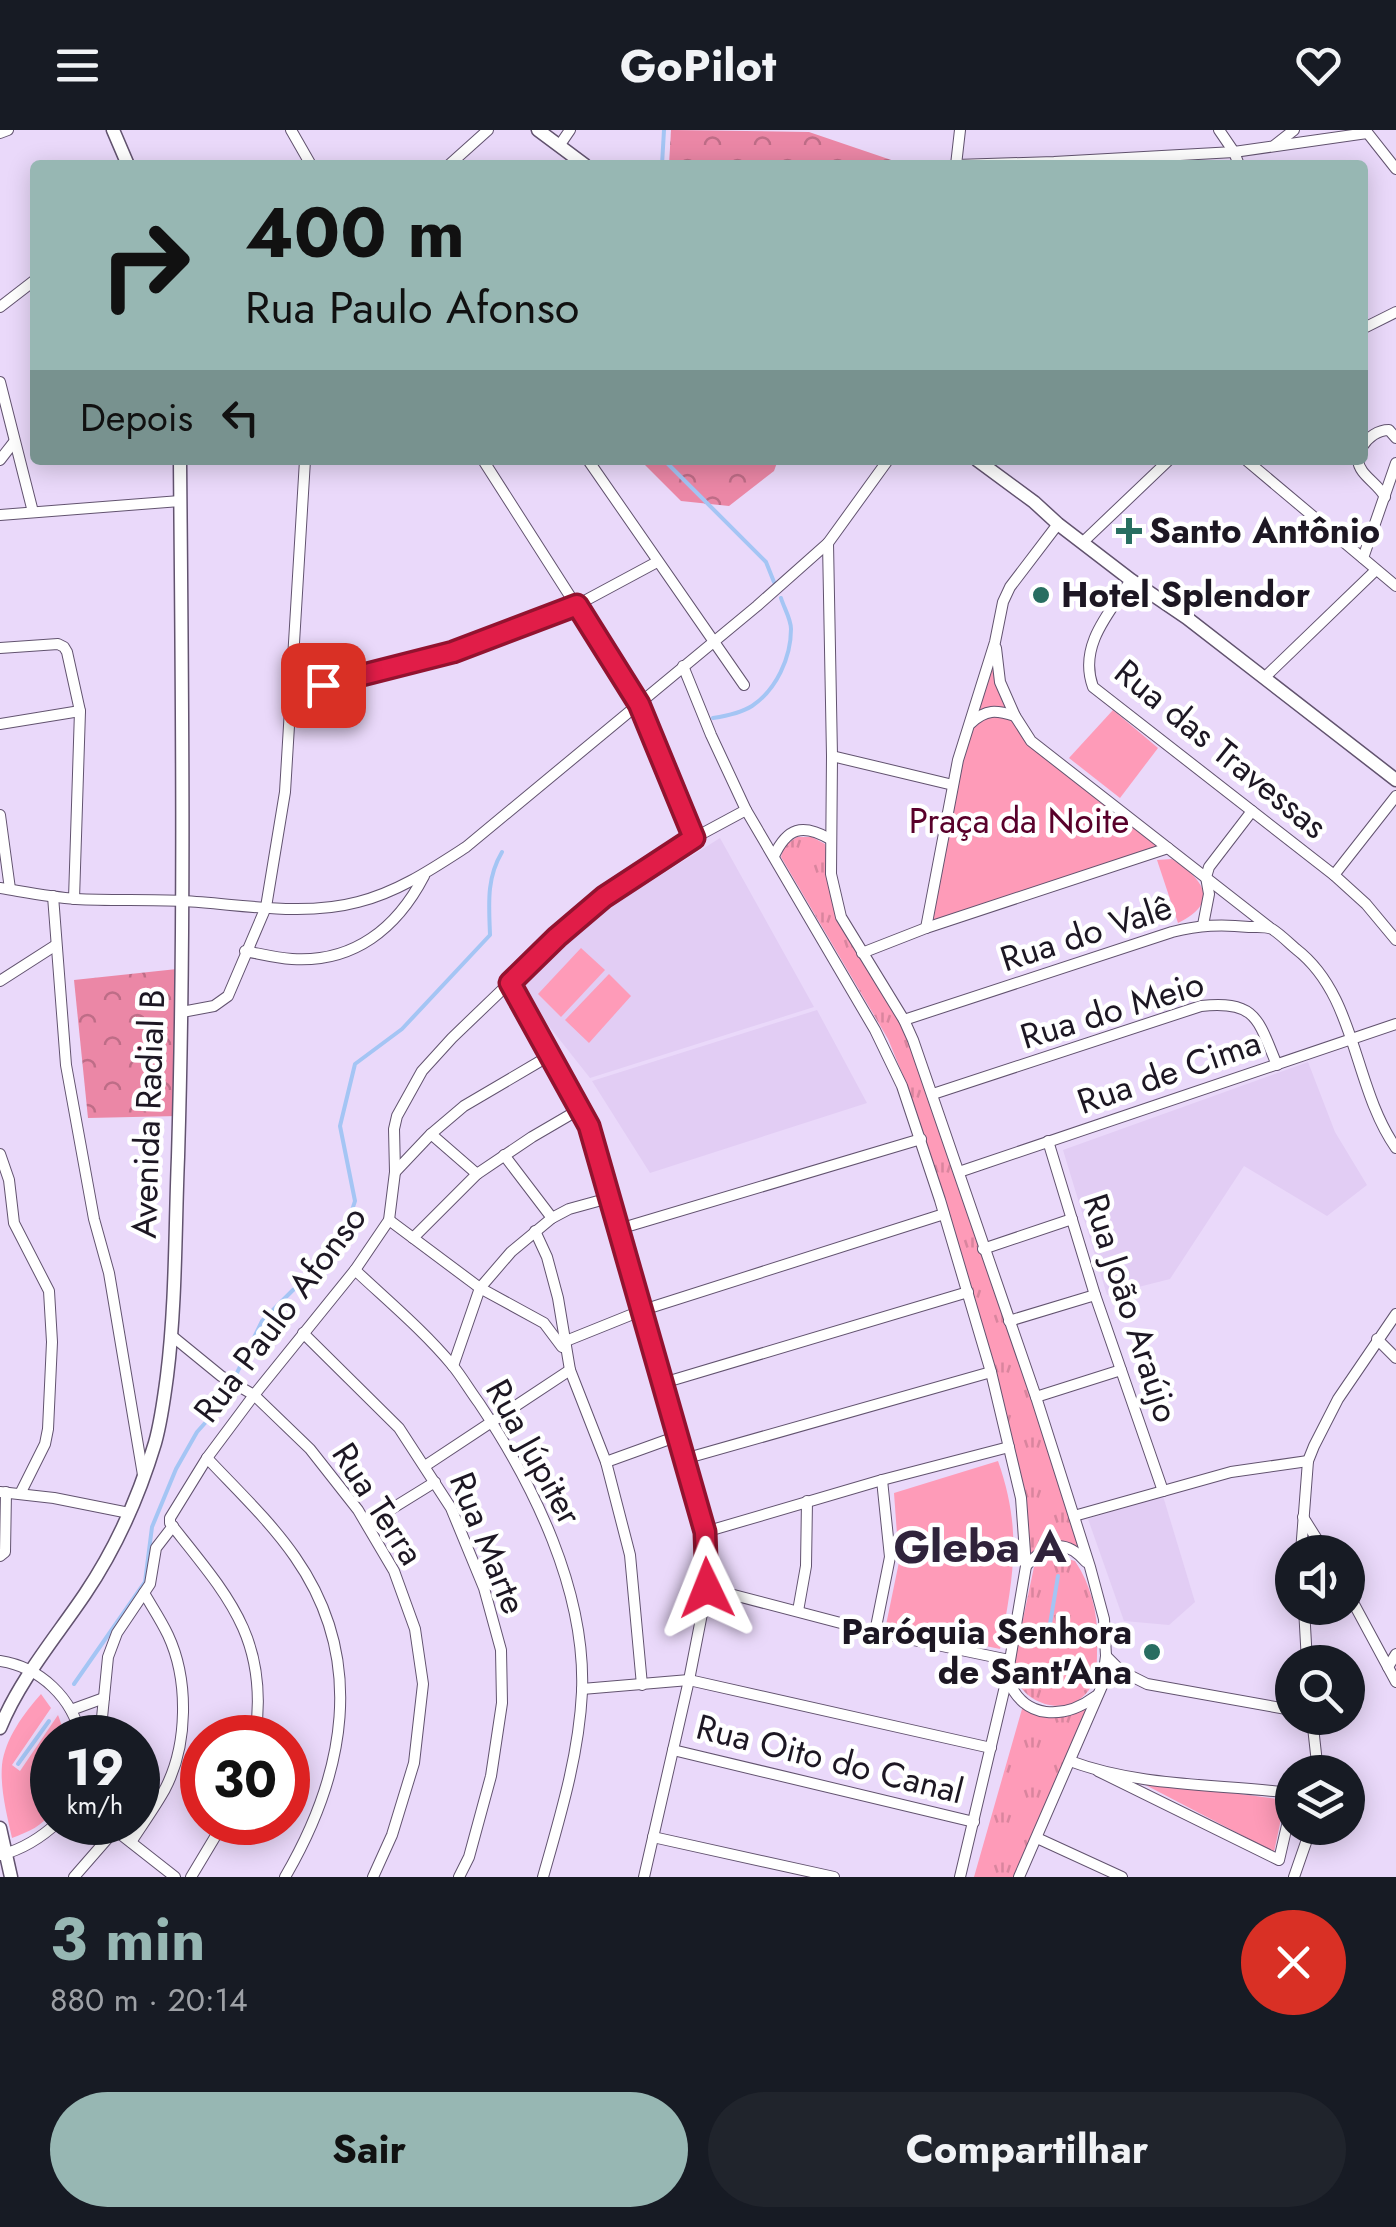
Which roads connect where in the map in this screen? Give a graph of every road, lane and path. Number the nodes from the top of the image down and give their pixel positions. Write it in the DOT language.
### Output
graph roads {
  1 [pos="8,130"];
  2 [pos="113,130"];
  3 [pos="291,130"];
  4 [pos="488,130"];
  5 [pos="538,130"];
  6 [pos="570,130"];
  7 [pos="960,130"];
  8 [pos="1219,130"];
  9 [pos="1294,130"];
  10 [pos="1366,132"];
  11 [pos="0,133"];
  12 [pos="559,146"];
  13 [pos="1274,146"];
  14 [pos="1234,152"];
  15 [pos="126,160"];
  16 [pos="308,160"];
  17 [pos="455,160"];
  18 [pos="568,160"];
  19 [pos="957,160"];
  20 [pos="1114,160"];
  21 [pos="1237,160"];
  22 [pos="1396,169"];
  23 [pos="30,284"];
  24 [pos="0,307"];
  25 [pos="1396,312"];
  26 [pos="1368,325"];
  27 [pos="0,382"];
  28 [pos="1396,438"];
  29 [pos="1368,440"];
  30 [pos="14,442"];
  31 [pos="0,460"];
  32 [pos="1396,463"];
  33 [pos="180,465"];
  34 [pos="305,465"];
  35 [pos="486,465"];
  36 [pos="591,465"];
  37 [pos="884,465"];
  38 [pos="984,465"];
  39 [pos="1163,465"];
  40 [pos="1252,465"];
  41 [pos="1359,465"];
  42 [pos="1385,497"];
  43 [pos="180,501"];
  44 [pos="34,512"];
  45 [pos="0,514"];
  46 [pos="1058,524"];
  47 [pos="828,542"];
  48 [pos="1082,542"];
  49 [pos="1363,558"];
  50 [pos="657,562"];
  51 [pos="1376,570"];
  52 [pos="1131,580"];
  53 [pos="1396,586"];
  54 [pos="577,605"];
  55 [pos="713,642"];
  56 [pos="995,642"];
  57 [pos="0,648"];
  58 [pos="683,666"];
  59 [pos="1264,678"];
  60 [pos="744,685"];
  61 [pos="292,693"];
  62 [pos="639,704"];
  63 [pos="80,712"];
  64 [pos="1015,716"];
  65 [pos="0,724"];
  66 [pos="969,725"];
  67 [pos="832,756"];
  68 [pos="1396,780"];
  69 [pos="953,785"];
  70 [pos="1396,796"];
  71 [pos="746,810"];
  72 [pos="1252,811"];
  73 [pos="0,814"];
  74 [pos="694,838"];
  75 [pos="830,839"];
  76 [pos="764,840"];
  77 [pos="781,841"];
  78 [pos="1168,848"];
  79 [pos="774,856"];
  80 [pos="426,873"];
  81 [pos="1334,875"];
  82 [pos="1206,878"];
  83 [pos="5,889"];
  84 [pos="52,896"];
  85 [pos="74,898"];
  86 [pos="183,901"];
  87 [pos="266,907"];
  88 [pos="1203,925"];
  89 [pos="926,928"];
  90 [pos="1271,928"];
  91 [pos="1396,940"];
  92 [pos="56,945"];
  93 [pos="246,951"];
  94 [pos="862,953"];
  95 [pos="0,981"];
  96 [pos="510,983"];
  97 [pos="182,1012"];
  98 [pos="904,1020"];
  99 [pos="1396,1024"];
  100 [pos="1351,1038"];
  101 [pos="549,1056"];
  102 [pos="1276,1065"];
  103 [pos="933,1094"];
  104 [pos="580,1109"];
  105 [pos="431,1134"];
  106 [pos="920,1139"];
  107 [pos="1048,1141"];
  108 [pos="1396,1148"];
  109 [pos="0,1154"];
  110 [pos="504,1155"];
  111 [pos="396,1172"];
  112 [pos="959,1172"];
  113 [pos="477,1174"];
  114 [pos="610,1198"];
  115 [pos="944,1214"];
  116 [pos="552,1218"];
  117 [pos="1072,1219"];
  118 [pos="389,1220"];
  119 [pos="619,1229"];
  120 [pos="535,1231"];
  121 [pos="413,1238"];
  122 [pos="984,1248"];
  123 [pos="355,1270"];
  124 [pos="480,1288"];
  125 [pos="968,1292"];
  126 [pos="1095,1295"];
  127 [pos="643,1310"];
  128 [pos="1396,1314"];
  129 [pos="1009,1322"];
  130 [pos="303,1333"];
  131 [pos="172,1336"];
  132 [pos="1377,1339"];
  133 [pos="563,1346"];
  134 [pos="1396,1358"];
  135 [pos="453,1366"];
  136 [pos="570,1370"];
  137 [pos="1121,1370"];
  138 [pos="990,1372"];
  139 [pos="664,1383"];
  140 [pos="254,1395"];
  141 [pos="1036,1397"];
  142 [pos="492,1423"];
  143 [pos="136,1430"];
  144 [pos="678,1436"];
  145 [pos="156,1441"];
  146 [pos="1009,1448"];
  147 [pos="207,1458"];
  148 [pos="684,1459"];
  149 [pos="1308,1461"];
  150 [pos="606,1462"];
  151 [pos="425,1466"];
  152 [pos="144,1475"];
  153 [pos="882,1480"];
  154 [pos="435,1482"];
  155 [pos="1162,1491"];
  156 [pos="3,1492"];
  157 [pos="20,1494"];
  158 [pos="807,1501"];
  159 [pos="129,1513"];
  160 [pos="1074,1516"];
  161 [pos="1302,1516"];
  162 [pos="171,1524"];
  163 [pos="367,1524"];
  164 [pos="705,1532"];
  165 [pos="1301,1535"];
  166 [pos="1315,1535"];
  167 [pos="0,1556"];
  168 [pos="1026,1566"];
  169 [pos="1090,1567"];
  170 [pos="707,1588"];
  171 [pos="144,1593"];
  172 [pos="798,1611"];
  173 [pos="1365,1624"];
  174 [pos="875,1632"];
  175 [pos="1396,1654"];
  176 [pos="1106,1656"];
  177 [pos="1008,1660"];
  178 [pos="0,1661"];
  179 [pos="1388,1667"];
  180 [pos="32,1671"];
  181 [pos="1007,1678"];
  182 [pos="689,1680"];
  183 [pos="1396,1682"];
  184 [pos="642,1685"];
  185 [pos="582,1689"];
  186 [pos="1098,1694"];
  187 [pos="104,1698"];
  188 [pos="1275,1707"];
  189 [pos="71,1710"];
  190 [pos="73,1715"];
  191 [pos="102,1715"];
  192 [pos="258,1715"];
  193 [pos="0,1728"];
  194 [pos="991,1748"];
  195 [pos="673,1750"];
  196 [pos="1070,1761"];
  197 [pos="1098,1772"];
  198 [pos="1275,1792"];
  199 [pos="160,1797"];
  200 [pos="974,1822"];
  201 [pos="0,1828"];
  202 [pos="653,1837"];
  203 [pos="1037,1838"];
  204 [pos="30,1842"];
  205 [pos="97,1845"];
  206 [pos="134,1845"];
  207 [pos="211,1845"];
  208 [pos="1282,1845"];
  209 [pos="1305,1845"];
  210 [pos="3,1855"];
  211 [pos="168,1875"];
  212 [pos="11,1877"];
  213 [pos="74,1877"];
  214 [pos="192,1877"];
  215 [pos="285,1877"];
  216 [pos="373,1877"];
  217 [pos="459,1877"];
  218 [pos="543,1877"];
  219 [pos="644,1877"];
  220 [pos="834,1877"];
  221 [pos="960,1877"];
  222 [pos="1019,1877"];
  223 [pos="1122,1877"];
  224 [pos="1294,1877"];
  1 -- 11 [label="street"];
  2 -- 15 [label="main road"];
  3 -- 16 [label="street"];
  4 -- 17 [label="street"];
  5 -- 12 [label="main road"];
  6 -- 12 [label="street"];
  7 -- 19 [label="street"];
  8 -- 14 [label="street"];
  9 -- 13 [label="street"];
  10 -- 13 [label="street"];
  10 -- 22 [label="street"];
  12 -- 18 [label="main road"];
  13 -- 14 [label="street"];
  14 -- 20 [label="street"];
  14 -- 21 [label="street"];
  23 -- 24 [label="street"];
  25 -- 26 [label="street"];
  27 -- 30 [label="street"];
  28 -- 29 [label="street"];
  30 -- 31 [label="street"];
  30 -- 44 [label="street"];
  32 -- 42 [label="street"];
  33 -- 43 [label="main road, Avenida Radial B"];
  34 -- 61 [label="street"];
  35 -- 54 [label="street"];
  36 -- 50 [label="street"];
  37 -- 47 [label="street"];
  38 -- 46 [label="main road"];
  39 -- 48 [label="street"];
  40 -- 49 [label="street"];
  41 -- 42 [label="street"];
  42 -- 49 [label="street"];
  43 -- 44 [label="street"];
  43 -- 86 [label="main road, Avenida Radial B"];
  44 -- 45 [label="street"];
  46 -- 48 [label="main road"];
  46 -- 56 [label="street"];
  47 -- 55 [label="street"];
  47 -- 67 [label="street"];
  48 -- 52 [label="main road"];
  49 -- 51 [label="street"];
  50 -- 54 [label="street"];
  50 -- 55 [label="street"];
  51 -- 53 [label="street"];
  51 -- 59 [label="street"];
  52 -- 59 [label="main road"];
  52 -- 72 [label="street, Rua das Travessas"];
  54 -- 61 [label="street"];
  54 -- 62 [label="street"];
  55 -- 58 [label="street"];
  55 -- 60 [label="street"];
  56 -- 64 [label="street"];
  56 -- 66 [label="street"];
  57 -- 63 [label="street"];
  58 -- 62 [label="street"];
  58 -- 71 [label="street"];
  59 -- 68 [label="main road"];
  61 -- 87 [label="street"];
  62 -- 74 [label="street"];
  62 -- 80 [label="street"];
  63 -- 65 [label="street"];
  63 -- 85 [label="street"];
  64 -- 66 [label="street"];
  64 -- 78 [label="street"];
  66 -- 69 [label="street"];
  67 -- 69 [label="street"];
  67 -- 75 [label="street"];
  69 -- 89 [label="street"];
  70 -- 81 [label="street"];
  71 -- 74 [label="street, Rua Paulo Afonso"];
  71 -- 76 [label="street"];
  72 -- 81 [label="street, Rua das Travessas"];
  72 -- 82 [label="street"];
  73 -- 83 [label="street"];
  74 -- 96 [label="street, Rua Paulo Afonso"];
  75 -- 77 [label="street"];
  75 -- 94 [label="street"];
  76 -- 77 [label="street"];
  76 -- 79 [label="street"];
  77 -- 79 [label="street"];
  78 -- 82 [label="street"];
  78 -- 89 [label="street"];
  79 -- 106 [label="street"];
  80 -- 87 [label="street"];
  80 -- 93 [label="street"];
  81 -- 91 [label="street, Rua das Travessas"];
  82 -- 88 [label="street"];
  82 -- 90 [label="street"];
  83 -- 84 [label="street"];
  84 -- 85 [label="street"];
  84 -- 92 [label="street"];
  85 -- 86 [label="street"];
  86 -- 87 [label="street"];
  86 -- 97 [label="main road, Avenida Radial B"];
  87 -- 93 [label="street"];
  88 -- 90 [label="street, Rua do Valê"];
  88 -- 98 [label="street, Rua do Valê"];
  89 -- 94 [label="street"];
  90 -- 100 [label="street"];
  92 -- 95 [label="street"];
  92 -- 143 [label="street"];
  93 -- 97 [label="street"];
  94 -- 98 [label="street"];
  96 -- 101 [label="street"];
  96 -- 111 [label="street, Rua Paulo Afonso"];
  97 -- 131 [label="main road, Avenida Radial B"];
  98 -- 103 [label="street"];
  99 -- 100 [label="street, Rua de Cima"];
  100 -- 102 [label="street, Rua de Cima"];
  100 -- 108 [label="street"];
  101 -- 104 [label="street"];
  101 -- 105 [label="street"];
  102 -- 103 [label="street, Rua do Meio"];
  102 -- 107 [label="street, Rua de Cima"];
  103 -- 112 [label="street"];
  104 -- 110 [label="street"];
  104 -- 114 [label="street"];
  105 -- 111 [label="street"];
  105 -- 113 [label="street"];
  106 -- 115 [label="street"];
  106 -- 119 [label="street"];
  107 -- 112 [label="street, Rua de Cima"];
  107 -- 117 [label="street, Rua João Araújo"];
  109 -- 157 [label="street"];
  110 -- 113 [label="street"];
  110 -- 116 [label="street"];
  111 -- 118 [label="street, Rua Paulo Afonso"];
  112 -- 122 [label="street"];
  113 -- 121 [label="street"];
  114 -- 116 [label="street"];
  114 -- 119 [label="street"];
  115 -- 125 [label="street"];
  115 -- 127 [label="street"];
  116 -- 120 [label="street"];
  117 -- 122 [label="street"];
  117 -- 126 [label="street, Rua João Araújo"];
  118 -- 121 [label="street"];
  118 -- 123 [label="street, Rua Paulo Afonso"];
  119 -- 127 [label="street"];
  120 -- 124 [label="street"];
  120 -- 133 [label="street"];
  121 -- 124 [label="street"];
  122 -- 129 [label="street"];
  123 -- 130 [label="street, Rua Paulo Afonso"];
  123 -- 135 [label="street, Rua Júpiter"];
  124 -- 133 [label="street"];
  124 -- 135 [label="street"];
  125 -- 138 [label="street"];
  125 -- 139 [label="street"];
  126 -- 129 [label="street"];
  126 -- 137 [label="street, Rua João Araújo"];
  127 -- 133 [label="street"];
  127 -- 139 [label="street"];
  128 -- 132 [label="street"];
  129 -- 141 [label="street"];
  130 -- 140 [label="street, Rua Paulo Afonso"];
  130 -- 151 [label="street, Rua Marte"];
  131 -- 140 [label="street, Rua Terra"];
  131 -- 145 [label="main road, Avenida Radial B"];
  132 -- 134 [label="street"];
  132 -- 149 [label="street"];
  133 -- 136 [label="street"];
  135 -- 142 [label="street, Rua Júpiter"];
  136 -- 142 [label="street"];
  136 -- 150 [label="street"];
  137 -- 141 [label="street"];
  137 -- 155 [label="street, Rua João Araújo"];
  138 -- 146 [label="street"];
  138 -- 148 [label="street"];
  139 -- 144 [label="street"];
  140 -- 147 [label="street, Rua Paulo Afonso"];
  140 -- 163 [label="street, Rua Terra"];
  141 -- 160 [label="street"];
  142 -- 151 [label="street"];
  142 -- 185 [label="street, Rua Júpiter"];
  143 -- 145 [label="street"];
  143 -- 152 [label="street"];
  144 -- 148 [label="street"];
  144 -- 150 [label="street"];
  145 -- 152 [label="main road, Avenida Radial B"];
  146 -- 153 [label="street"];
  146 -- 168 [label="street"];
  147 -- 162 [label="street, Rua Paulo Afonso"];
  147 -- 215 [label="street"];
  148 -- 164 [label="street"];
  149 -- 155 [label="street"];
  149 -- 161 [label="street"];
  150 -- 184 [label="street"];
  151 -- 154 [label="street, Rua Marte"];
  152 -- 159 [label="main road, Avenida Radial B"];
  153 -- 158 [label="street"];
  153 -- 174 [label="street"];
  154 -- 163 [label="street"];
  154 -- 217 [label="street, Rua Marte"];
  155 -- 160 [label="street"];
  156 -- 157 [label="street"];
  156 -- 167 [label="street"];
  157 -- 159 [label="street"];
  158 -- 164 [label="street"];
  158 -- 172 [label="street"];
  159 -- 180 [label="main road, Avenida Radial B"];
  160 -- 169 [label="street"];
  161 -- 165 [label="street"];
  161 -- 166 [label="street"];
  162 -- 171 [label="street, Rua Paulo Afonso"];
  162 -- 192 [label="street"];
  163 -- 216 [label="street, Rua Terra"];
  164 -- 170 [label="street"];
  168 -- 169 [label="street"];
  168 -- 177 [label="street"];
  169 -- 176 [label="street"];
  170 -- 172 [label="street"];
  170 -- 182 [label="street"];
  171 -- 187 [label="street, Rua Paulo Afonso"];
  171 -- 199 [label="street"];
  172 -- 174 [label="street"];
  173 -- 179 [label="street"];
  174 -- 177 [label="street"];
  175 -- 179 [label="street"];
  176 -- 186 [label="street"];
  176 -- 188 [label="street"];
  177 -- 181 [label="street"];
  178 -- 180 [label="street"];
  179 -- 183 [label="street"];
  180 -- 189 [label="street"];
  180 -- 193 [label="main road, Avenida Radial B"];
  181 -- 186 [label="street"];
  181 -- 194 [label="street"];
  182 -- 184 [label="street"];
  182 -- 194 [label="street"];
  182 -- 195 [label="street"];
  184 -- 185 [label="street"];
  185 -- 218 [label="street, Rua Júpiter"];
  186 -- 196 [label="street"];
  187 -- 189 [label="street"];
  187 -- 191 [label="street"];
  189 -- 190 [label="street"];
  194 -- 200 [label="street"];
  195 -- 200 [label="street, Rua Oito do Canal"];
  195 -- 202 [label="street"];
  196 -- 197 [label="street"];
  196 -- 203 [label="street"];
  197 -- 198 [label="street"];
  197 -- 208 [label="street"];
  200 -- 221 [label="street"];
  201 -- 210 [label="main road"];
  202 -- 219 [label="street"];
  202 -- 220 [label="street"];
  203 -- 222 [label="street"];
  203 -- 223 [label="street"];
  204 -- 210 [label="street"];
  205 -- 213 [label="street"];
  206 -- 211 [label="street"];
  207 -- 214 [label="street"];
  209 -- 224 [label="street"];
  210 -- 212 [label="main road"];
}
